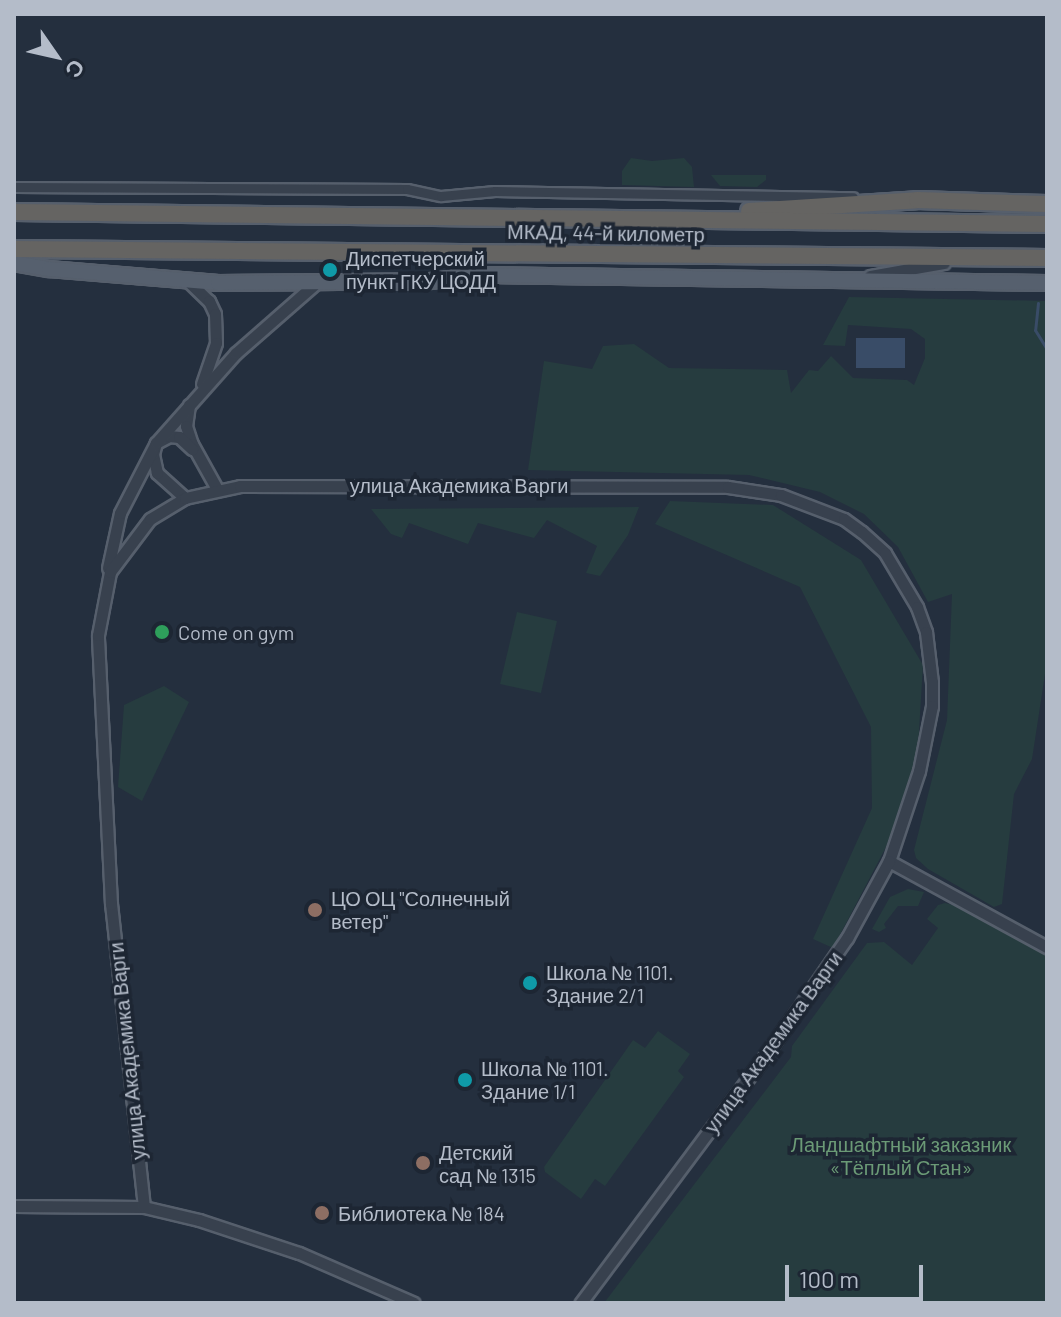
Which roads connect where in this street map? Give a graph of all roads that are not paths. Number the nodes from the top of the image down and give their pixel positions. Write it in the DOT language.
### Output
graph roads {
  1 [pos="14,187"];
  2 [pos="917,200"];
  3 [pos="1047,204"];
  4 [pos="14,212"];
  5 [pos="678,219"];
  6 [pos="1047,224"];
  7 [pos="14,249"];
  8 [pos="974,257"];
  9 [pos="1047,258"];
  10 [pos="14,263"];
  11 [pos="850,280"];
  12 [pos="188,281"];
  13 [pos="318,282"];
  14 [pos="1047,283"];
  15 [pos="190,401"];
  16 [pos="156,443"];
  17 [pos="199,458"];
  18 [pos="217,489"];
  19 [pos="185,498"];
  20 [pos="104,592"];
  21 [pos="889,861"];
  22 [pos="1047,947"];
  23 [pos="14,1206"];
  24 [pos="144,1207"];
  25 [pos="414,1303"];
  26 [pos="581,1303"];
  1 -- 2 [label="street"];
  2 -- 3 [label="highway"];
  2 -- 5 [label="highway"];
  4 -- 5 [label="highway, МКАД, 44-й километр"];
  5 -- 6 [label="highway, МКАД, 44-й километр"];
  7 -- 8 [label="highway, МКАД, 44-й километр"];
  8 -- 9 [label="highway, МКАД, 44-й километр"];
  8 -- 11 [label="street"];
  10 -- 12 [label="main road"];
  11 -- 13 [label="main road"];
  11 -- 14 [label="main road"];
  12 -- 13 [label="main road"];
  12 -- 15 [label="street"];
  13 -- 15 [label="street"];
  15 -- 16 [label="street"];
  15 -- 17 [label="street"];
  16 -- 17 [label="street"];
  16 -- 19 [label="street"];
  16 -- 20 [label="street"];
  17 -- 18 [label="street"];
  18 -- 19 [label="street, улица Академика Варги"];
  18 -- 21 [label="street, улица Академика Варги"];
  19 -- 20 [label="street, улица Академика Варги"];
  20 -- 24 [label="street, улица Академика Варги"];
  21 -- 22 [label="street"];
  21 -- 26 [label="street, улица Академика Варги"];
  23 -- 24 [label="street"];
  24 -- 25 [label="street"];
}
